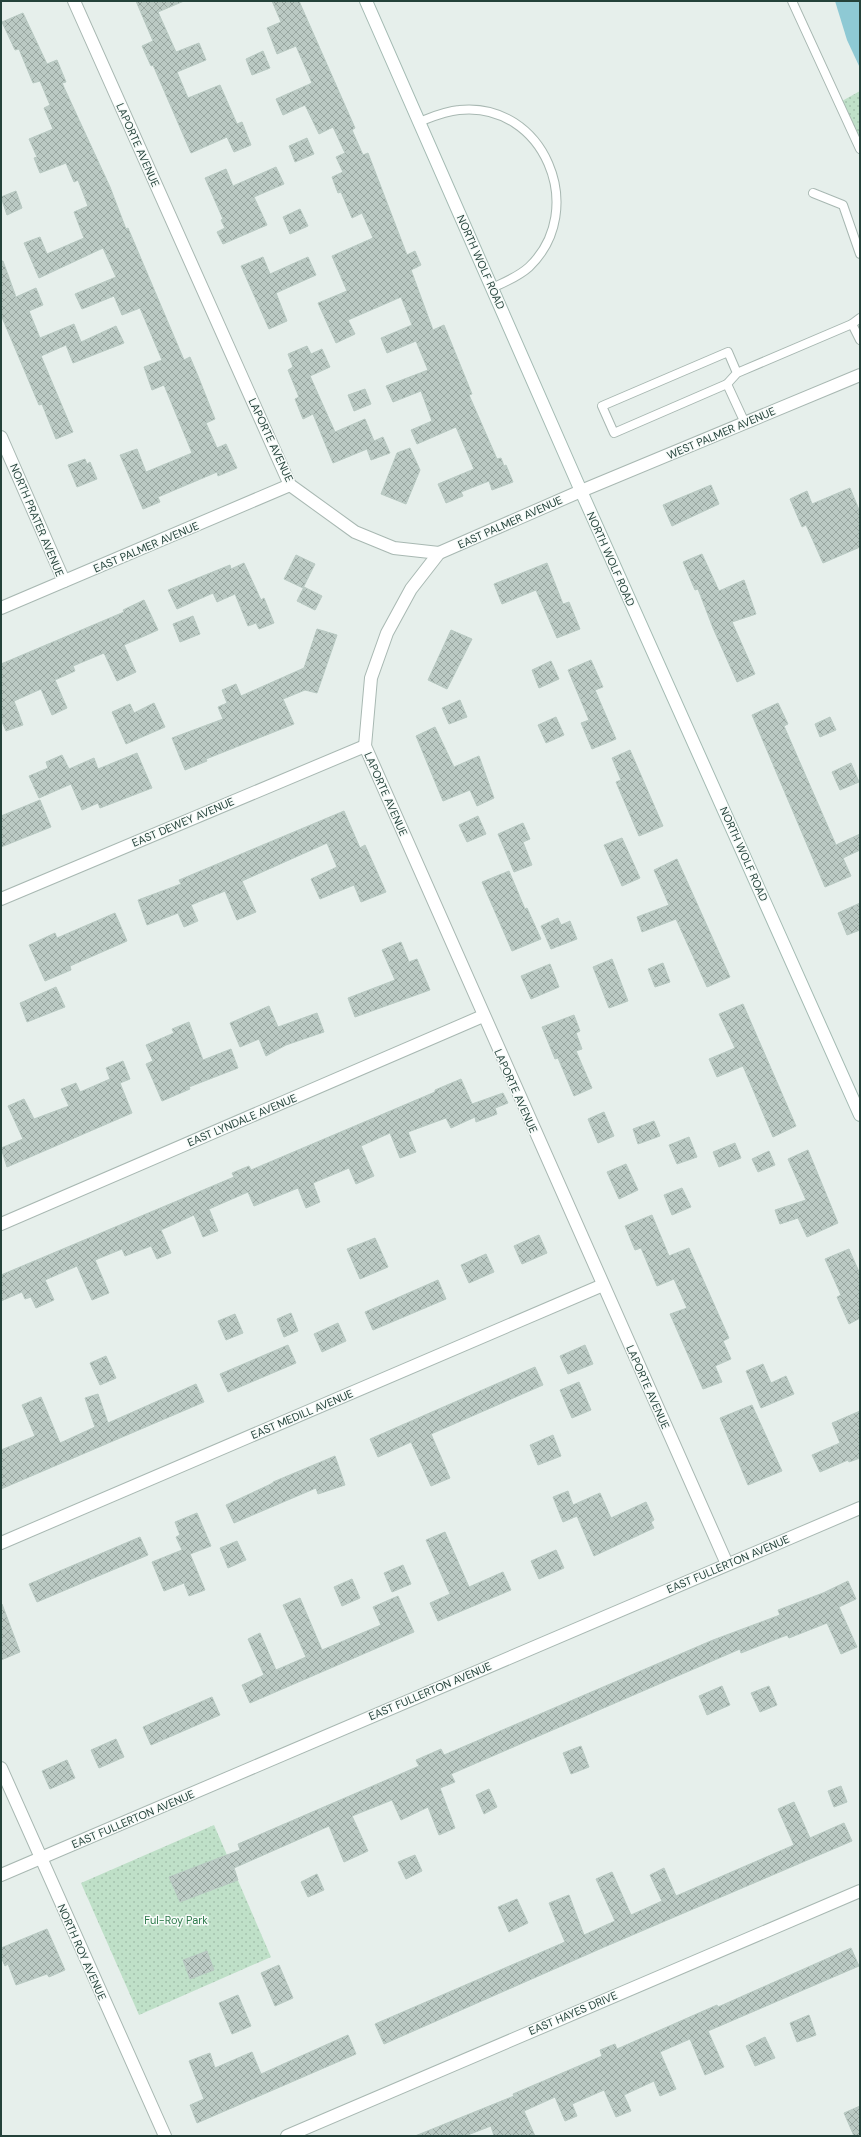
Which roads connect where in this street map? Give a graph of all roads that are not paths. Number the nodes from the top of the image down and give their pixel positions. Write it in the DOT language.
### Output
graph roads {
  1 [pos="74,1"];
  2 [pos="366,1"];
  3 [pos="792,1"];
  4 [pos="419,122"];
  5 [pos="860,149"];
  6 [pos="813,193"];
  7 [pos="860,254"];
  8 [pos="492,288"];
  9 [pos="860,318"];
  10 [pos="852,324"];
  11 [pos="860,340"];
  12 [pos="737,373"];
  13 [pos="860,375"];
  14 [pos="727,384"];
  15 [pos="745,423"];
  16 [pos="1,436"];
  17 [pos="290,485"];
  18 [pos="581,491"];
  19 [pos="439,553"];
  20 [pos="64,581"];
  21 [pos="1,608"];
  22 [pos="365,746"];
  23 [pos="1,898"];
  24 [pos="483,1016"];
  25 [pos="860,1115"];
  26 [pos="1,1224"];
  27 [pos="603,1285"];
  28 [pos="860,1508"];
  29 [pos="1,1543"];
  30 [pos="726,1564"];
  31 [pos="1,1768"];
  32 [pos="40,1859"];
  33 [pos="1,1875"];
  34 [pos="860,1891"];
  35 [pos="165,2136"];
  36 [pos="287,2136"];
  1 -- 17 [label="street, LAPORTE AVENUE"];
  2 -- 4 [label="street, NORTH WOLF ROAD"];
  3 -- 5 [label="lane"];
  4 -- 8 [label="street, NORTH WOLF ROAD"];
  4 -- 8 [label="lane"];
  6 -- 7 [label="lane"];
  8 -- 18 [label="street, NORTH WOLF ROAD"];
  9 -- 10 [label="lane"];
  10 -- 11 [label="lane"];
  10 -- 12 [label="lane"];
  12 -- 14 [label="lane"];
  12 -- 14 [label="lane"];
  13 -- 15 [label="street, WEST PALMER AVENUE"];
  14 -- 15 [label="lane"];
  15 -- 18 [label="street, WEST PALMER AVENUE"];
  16 -- 20 [label="street, NORTH PRATER AVENUE"];
  17 -- 19 [label="street, LAPORTE AVENUE"];
  17 -- 20 [label="street, EAST PALMER AVENUE"];
  18 -- 19 [label="street, EAST PALMER AVENUE"];
  18 -- 25 [label="street, NORTH WOLF ROAD"];
  19 -- 22 [label="street, LAPORTE AVENUE"];
  20 -- 21 [label="street, EAST PALMER AVENUE"];
  22 -- 23 [label="street, EAST DEWEY AVENUE"];
  22 -- 24 [label="street, LAPORTE AVENUE"];
  24 -- 26 [label="street, EAST LYNDALE AVENUE"];
  24 -- 27 [label="street, LAPORTE AVENUE"];
  27 -- 29 [label="street, EAST MEDILL AVENUE"];
  27 -- 30 [label="street, LAPORTE AVENUE"];
  28 -- 30 [label="street, EAST FULLERTON AVENUE"];
  30 -- 32 [label="street, EAST FULLERTON AVENUE"];
  31 -- 32 [label="street, NORTH ROY AVENUE"];
  32 -- 33 [label="street, EAST FULLERTON AVENUE"];
  32 -- 35 [label="street, NORTH ROY AVENUE"];
  34 -- 36 [label="street, EAST HAYES DRIVE"];
}
